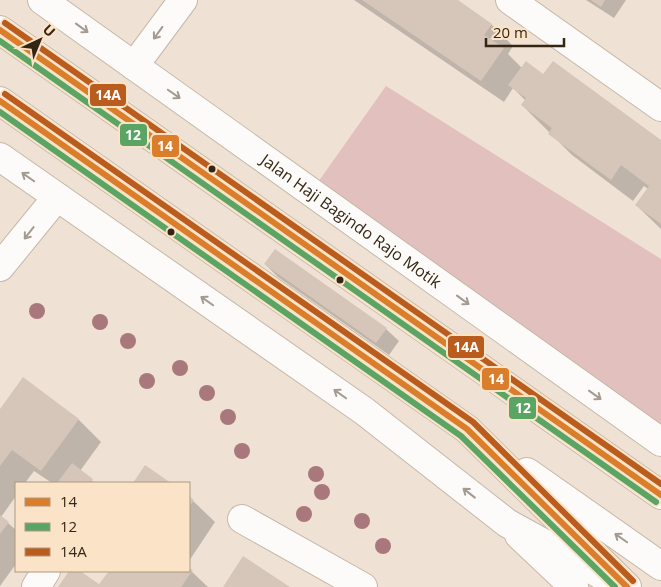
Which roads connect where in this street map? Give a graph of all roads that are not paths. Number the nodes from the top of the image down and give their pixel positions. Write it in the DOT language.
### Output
graph roads {
  1 [pos="42,0"];
  2 [pos="183,0"];
  3 [pos="510,0"];
  4 [pos="0,30"];
  5 [pos="134,66"];
  6 [pos="0,101"];
  7 [pos="661,107"];
  8 [pos="0,157"];
  9 [pos="57,197"];
  10 [pos="0,267"];
  11 [pos="467,429"];
  12 [pos="661,442"];
  13 [pos="661,495"];
  14 [pos="242,519"];
  15 [pos="507,523"];
  16 [pos="661,566"];
  17 [pos="45,572"];
  18 [pos="36,587"];
  19 [pos="363,587"];
  20 [pos="574,587"];
  21 [pos="627,587"];
  1 -- 5 [label="main road, Jalan Haji Bagindo Rajo Motik, one-way"];
  2 -- 5 [label="main road, one-way"];
  3 -- 7 [label="main road"];
  4 -- 13 [label="main road"];
  5 -- 12 [label="main road, Jalan Haji Bagindo Rajo Motik, one-way"];
  6 -- 11 [label="main road"];
  9 -- 8 [label="main road, one-way"];
  9 -- 10 [label="main road, one-way"];
  15 -- 9 [label="main road, one-way"];
  16 -- 11 [label="main road, one-way"];
  11 -- 21 [label="main road"];
  14 -- 19 [label="main road"];
  15 -- 20 [label="main road"];
  15 -- 21 [label="main road"];
  17 -- 18 [label="main road"];
}
